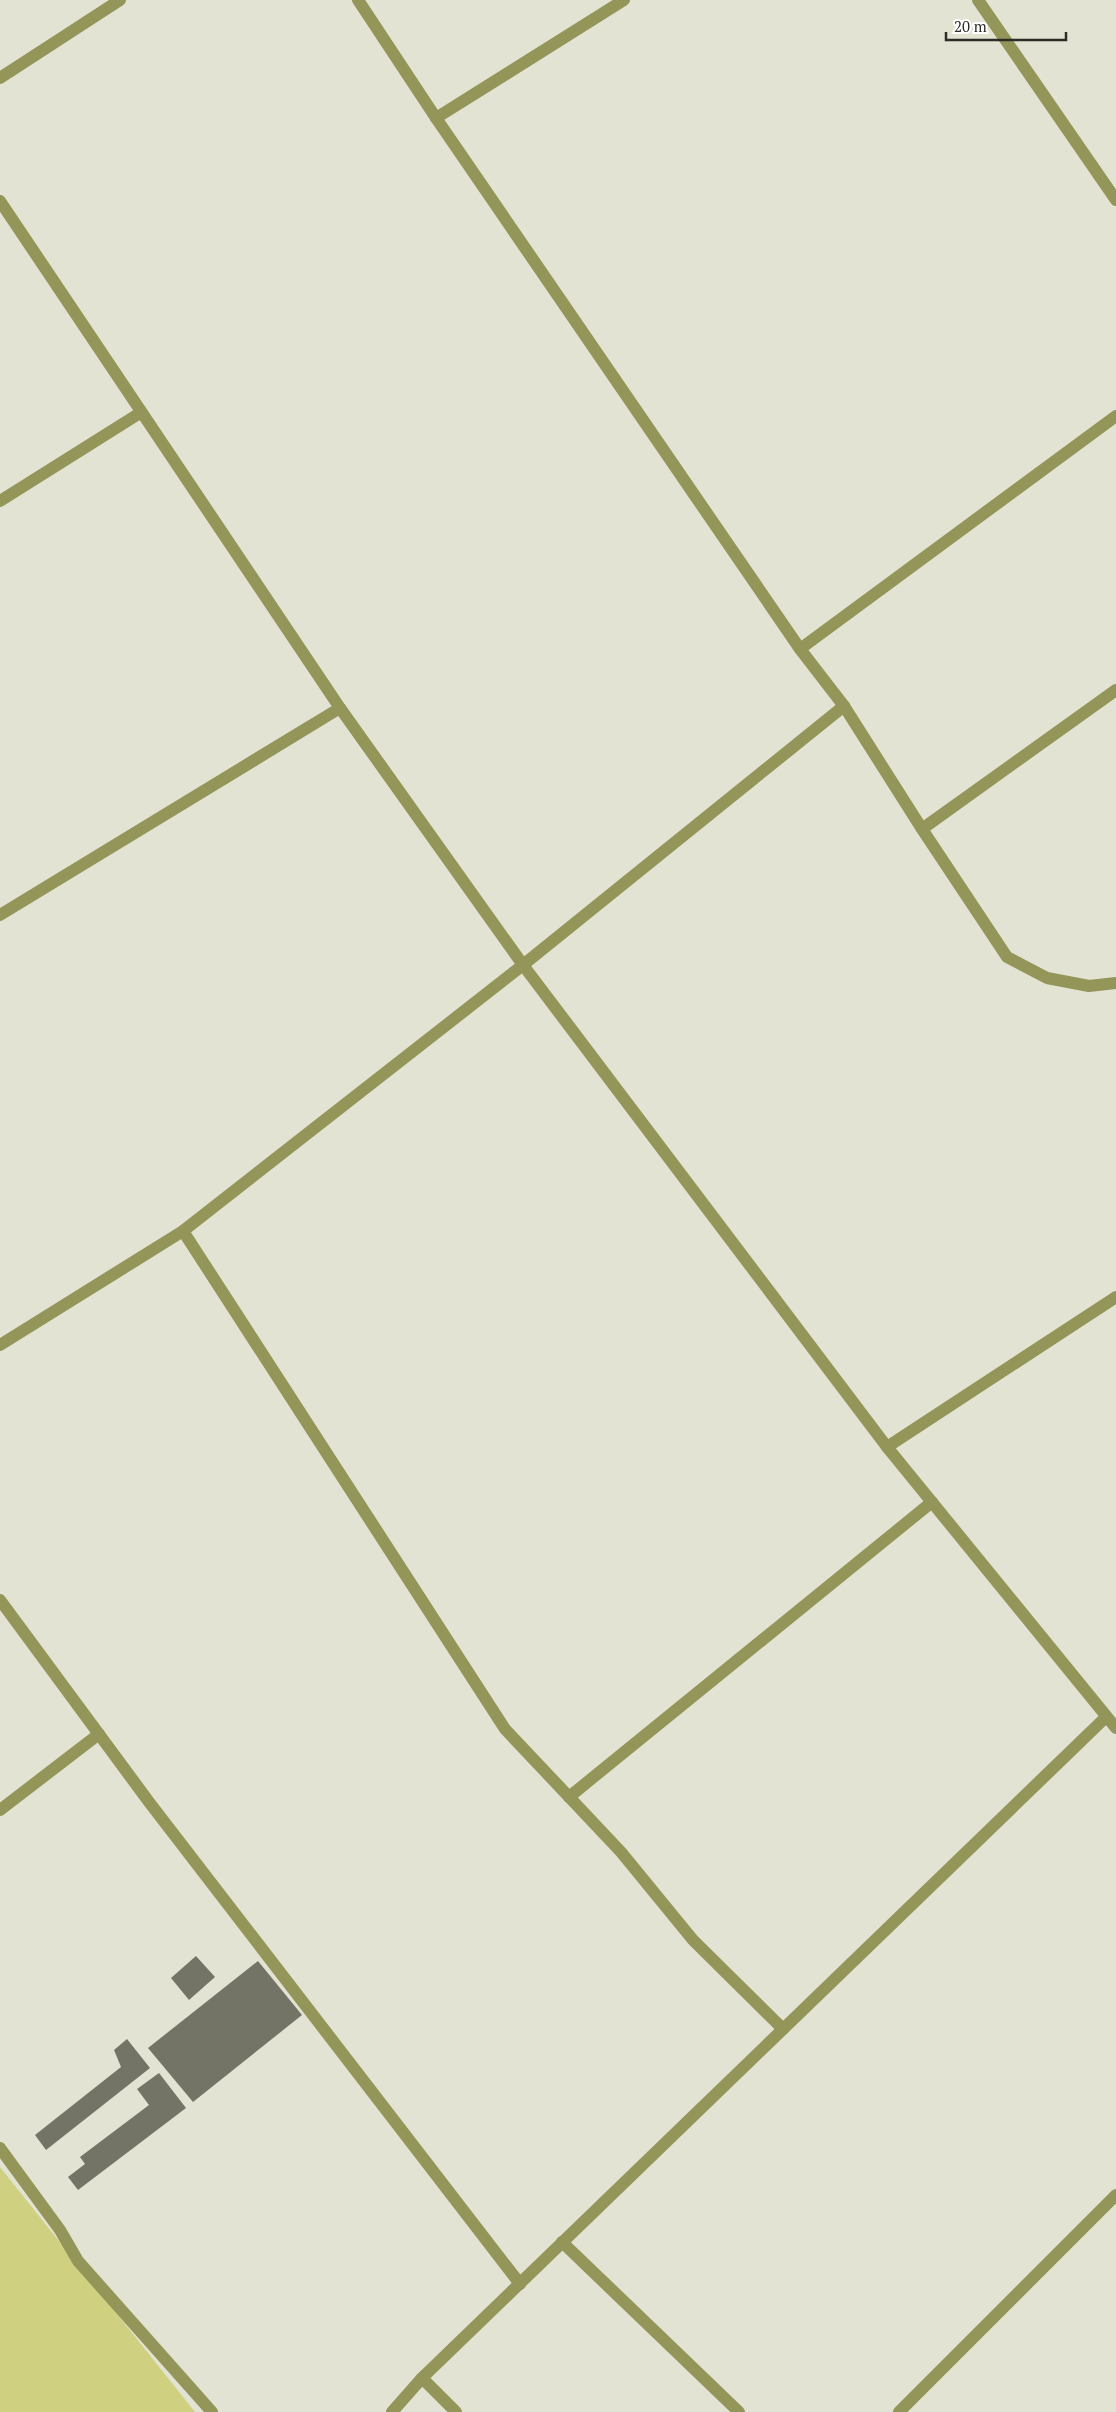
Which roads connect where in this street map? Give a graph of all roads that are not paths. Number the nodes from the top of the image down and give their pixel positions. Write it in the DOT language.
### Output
graph roads {
  1 [pos="120,0"];
  2 [pos="358,0"];
  3 [pos="624,0"];
  4 [pos="978,0"];
  5 [pos="0,78"];
  6 [pos="436,118"];
  7 [pos="1116,200"];
  8 [pos="0,201"];
  9 [pos="140,413"];
  10 [pos="1116,416"];
  11 [pos="0,501"];
  12 [pos="800,649"];
  13 [pos="1116,690"];
  14 [pos="844,706"];
  15 [pos="340,708"];
  16 [pos="922,829"];
  17 [pos="0,915"];
  18 [pos="523,964"];
  19 [pos="1116,983"];
  20 [pos="184,1231"];
  21 [pos="1116,1297"];
  22 [pos="0,1345"];
  23 [pos="887,1447"];
  24 [pos="932,1502"];
  25 [pos="0,1600"];
  26 [pos="1106,1717"];
  27 [pos="1116,1728"];
  28 [pos="99,1734"];
  29 [pos="569,1797"];
  30 [pos="0,1810"];
  31 [pos="783,2029"];
  32 [pos="0,2148"];
  33 [pos="1116,2195"];
  34 [pos="562,2242"];
  35 [pos="520,2284"];
  36 [pos="422,2378"];
  37 [pos="212,2412"];
  38 [pos="392,2412"];
  39 [pos="456,2412"];
  40 [pos="739,2412"];
  41 [pos="899,2412"];
  1 -- 5 [label="street"];
  2 -- 6 [label="street"];
  3 -- 6 [label="street"];
  4 -- 7 [label="street"];
  6 -- 12 [label="street"];
  8 -- 9 [label="street"];
  9 -- 11 [label="street"];
  9 -- 15 [label="street"];
  10 -- 12 [label="street"];
  12 -- 14 [label="street"];
  13 -- 16 [label="street"];
  14 -- 16 [label="street"];
  14 -- 18 [label="street"];
  15 -- 17 [label="street"];
  15 -- 18 [label="street"];
  16 -- 19 [label="street"];
  18 -- 20 [label="street"];
  18 -- 23 [label="street"];
  20 -- 22 [label="street"];
  20 -- 29 [label="street"];
  21 -- 23 [label="street"];
  23 -- 24 [label="street"];
  24 -- 26 [label="street"];
  24 -- 29 [label="street"];
  25 -- 28 [label="street"];
  26 -- 27 [label="street"];
  26 -- 31 [label="street"];
  28 -- 30 [label="street"];
  28 -- 35 [label="street"];
  29 -- 31 [label="street"];
  31 -- 34 [label="street"];
  32 -- 37 [label="street"];
  33 -- 41 [label="street"];
  34 -- 35 [label="street"];
  34 -- 40 [label="street"];
  35 -- 36 [label="street"];
  36 -- 38 [label="street"];
  36 -- 39 [label="street"];
}
